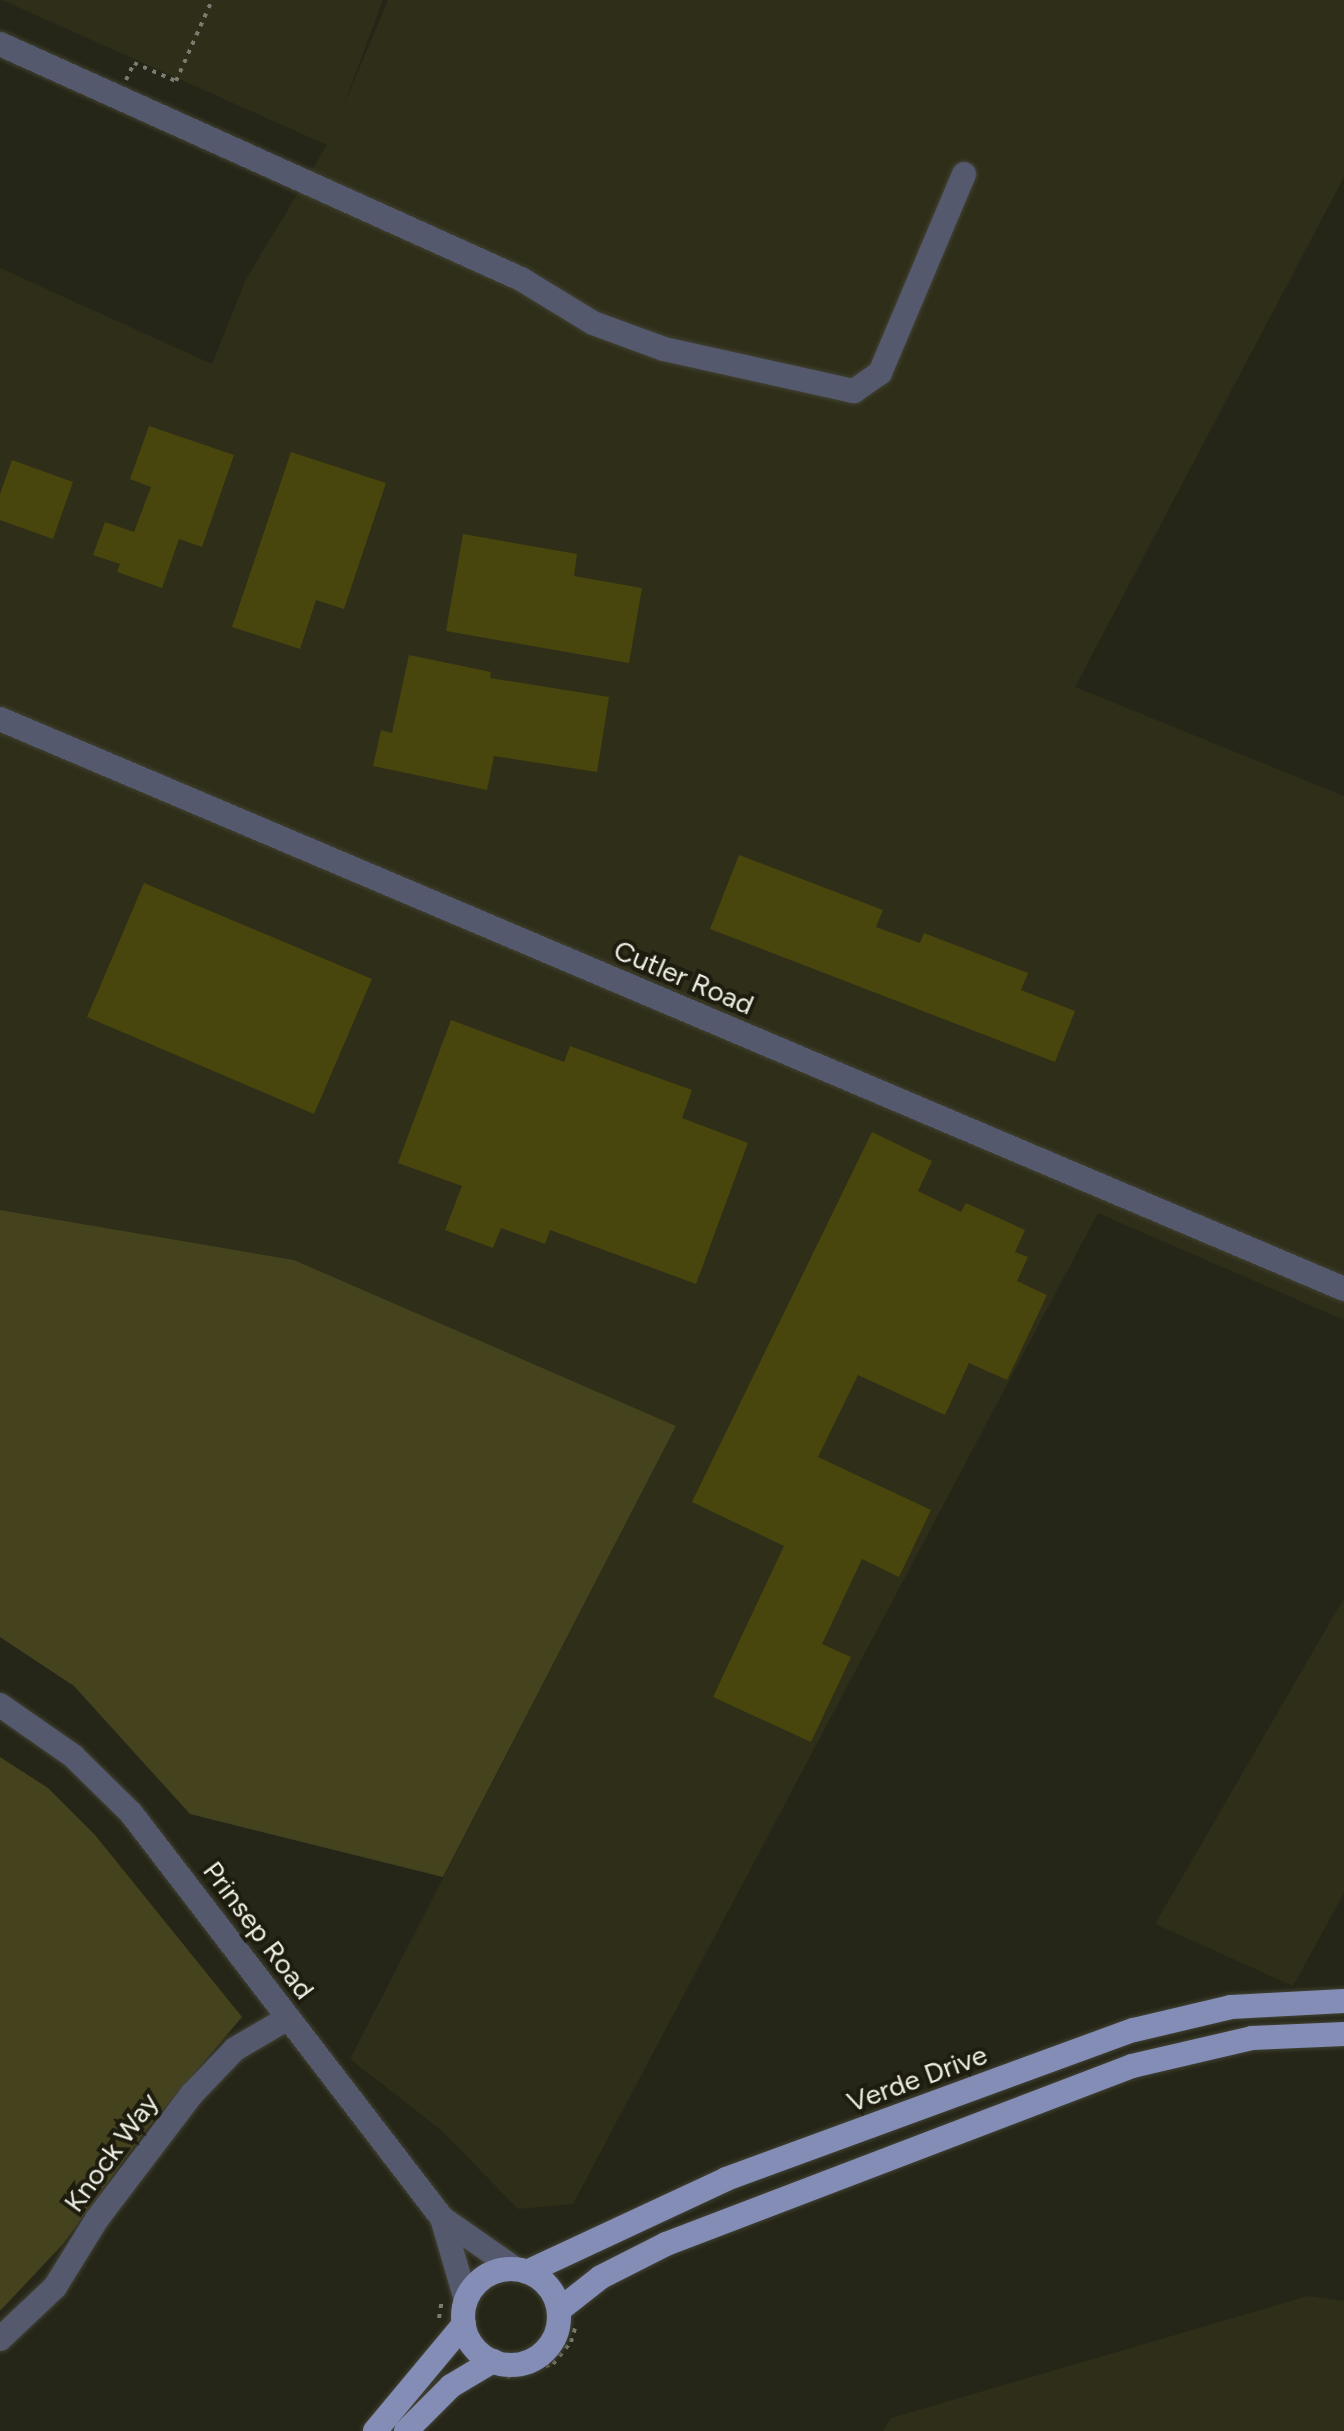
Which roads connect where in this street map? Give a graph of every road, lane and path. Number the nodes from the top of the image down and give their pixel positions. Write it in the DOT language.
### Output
graph roads {
  1 [pos="212,0"];
  2 [pos="0,44"];
  3 [pos="119,97"];
  4 [pos="964,174"];
  5 [pos="0,719"];
  6 [pos="1344,1289"];
  7 [pos="0,1705"];
  8 [pos="1344,2001"];
  9 [pos="288,2018"];
  10 [pos="1344,2034"];
  11 [pos="442,2218"];
  12 [pos="521,2270"];
  13 [pos="442,2293"];
  14 [pos="570,2310"];
  15 [pos="465,2312"];
  16 [pos="438,2325"];
  17 [pos="0,2339"];
  18 [pos="497,2369"];
  19 [pos="375,2431"];
  20 [pos="406,2431"];
  1 -- 3 [label="path"];
  2 -- 3 [label="street"];
  3 -- 4 [label="street"];
  5 -- 6 [label="street, Cutler Road"];
  7 -- 9 [label="street, Prinsep Road"];
  8 -- 12 [label="main road, Verde Drive"];
  9 -- 11 [label="street, Prinsep Road"];
  9 -- 17 [label="street, Knock Way"];
  10 -- 14 [label="main road"];
  11 -- 12 [label="street, Prinsep Road"];
  11 -- 15 [label="street, Prinsep Road"];
  12 -- 14 [label="main road"];
  12 -- 15 [label="main road"];
  13 -- 16 [label="path"];
  14 -- 18 [label="main road"];
  14 -- 18 [label="path"];
  15 -- 18 [label="main road"];
  15 -- 19 [label="main road"];
  18 -- 20 [label="main road"];
}
